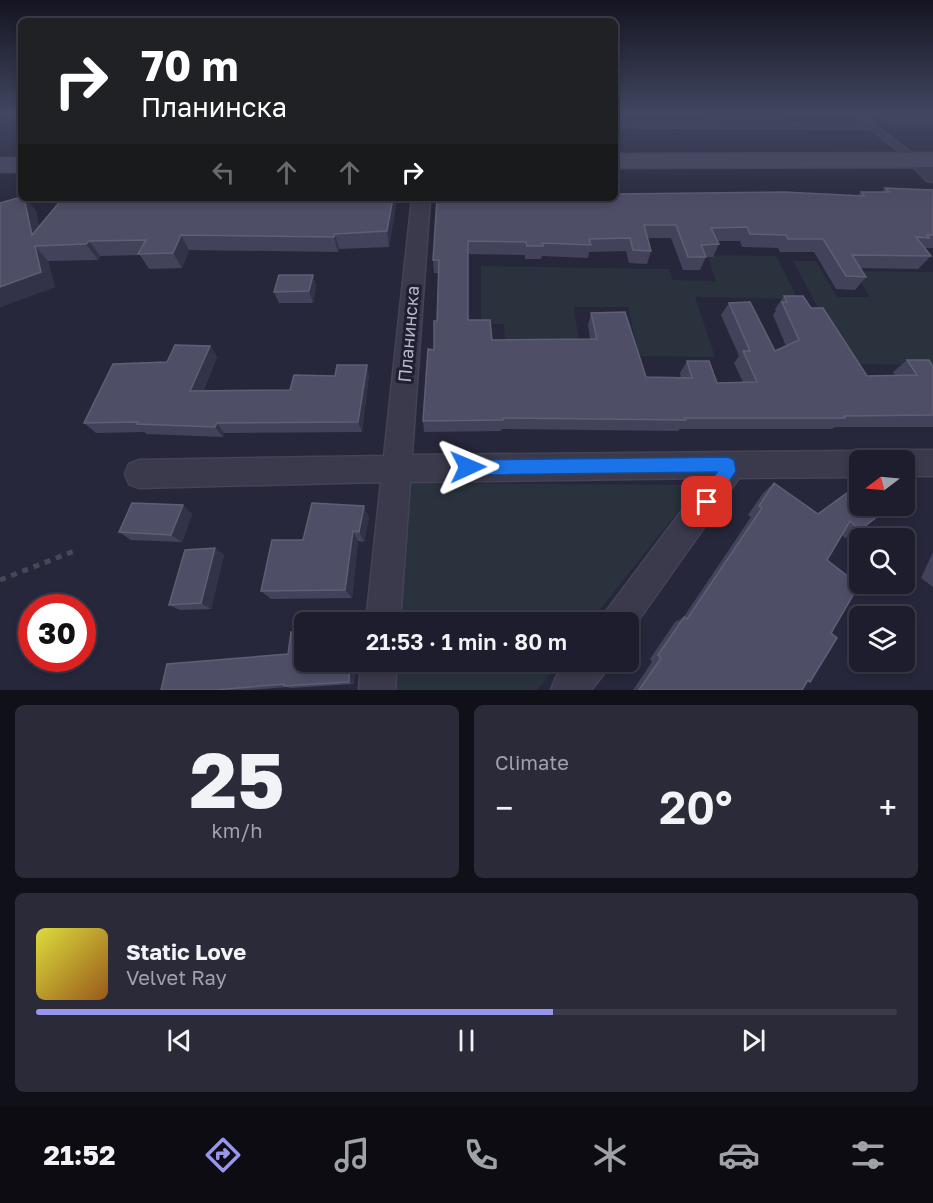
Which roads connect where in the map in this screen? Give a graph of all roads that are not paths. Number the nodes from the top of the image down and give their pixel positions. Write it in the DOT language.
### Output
graph roads {
  1 [pos="904,147"];
  2 [pos="924,160"];
  3 [pos="618,161"];
  4 [pos="0,165"];
  5 [pos="18,165"];
  6 [pos="933,177"];
  7 [pos="421,201"];
  8 [pos="915,463"];
  9 [pos="933,463"];
  10 [pos="849,464"];
  11 [pos="728,465"];
  12 [pos="395,470"];
  13 [pos="139,474"];
  14 [pos="383,612"];
  15 [pos="627,612"];
  16 [pos="379,672"];
  17 [pos="582,672"];
  18 [pos="377,690"];
  19 [pos="569,690"];
  1 -- 2 [label="lane"];
  2 -- 3 [label="street"];
  2 -- 6 [label="street"];
  4 -- 5 [label="street"];
  7 -- 12 [label="street, Планинска"];
  8 -- 9 [label="street"];
  10 -- 11 [label="street"];
  11 -- 12 [label="street"];
  11 -- 15 [label="street"];
  12 -- 13 [label="street"];
  12 -- 14 [label="street, Планинска"];
  16 -- 18 [label="street"];
  17 -- 19 [label="street"];
}
